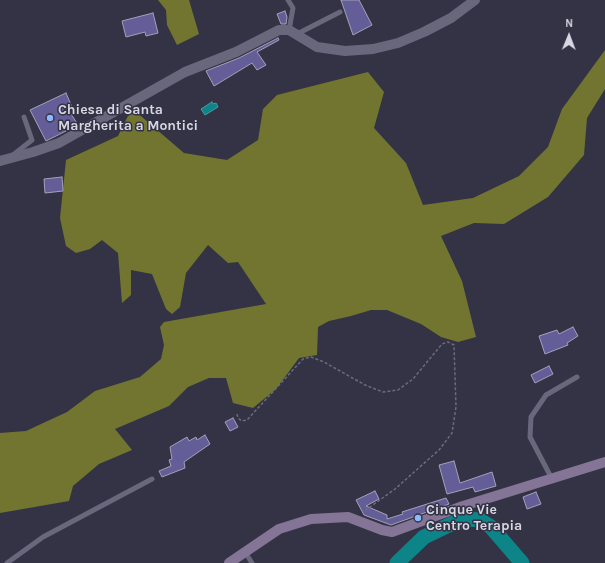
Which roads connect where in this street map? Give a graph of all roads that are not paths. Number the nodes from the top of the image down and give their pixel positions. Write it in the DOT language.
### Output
graph roads {
  1 [pos="288,0"];
  2 [pos="476,0"];
  3 [pos="340,12"];
  4 [pos="292,32"];
  5 [pos="24,117"];
  6 [pos="11,157"];
  7 [pos="0,161"];
  8 [pos="577,377"];
  9 [pos="605,462"];
  10 [pos="152,479"];
  11 [pos="552,479"];
  12 [pos="245,552"];
  13 [pos="7,563"];
  14 [pos="229,563"];
  15 [pos="252,563"];
  1 -- 4 [label="lane"];
  2 -- 4 [label="street"];
  3 -- 4 [label="lane"];
  4 -- 6 [label="street"];
  5 -- 6 [label="lane"];
  6 -- 7 [label="street"];
  8 -- 11 [label="lane"];
  9 -- 11 [label="street"];
  10 -- 13 [label="lane"];
  11 -- 12 [label="street"];
  12 -- 14 [label="street"];
  12 -- 15 [label="lane"];
}
